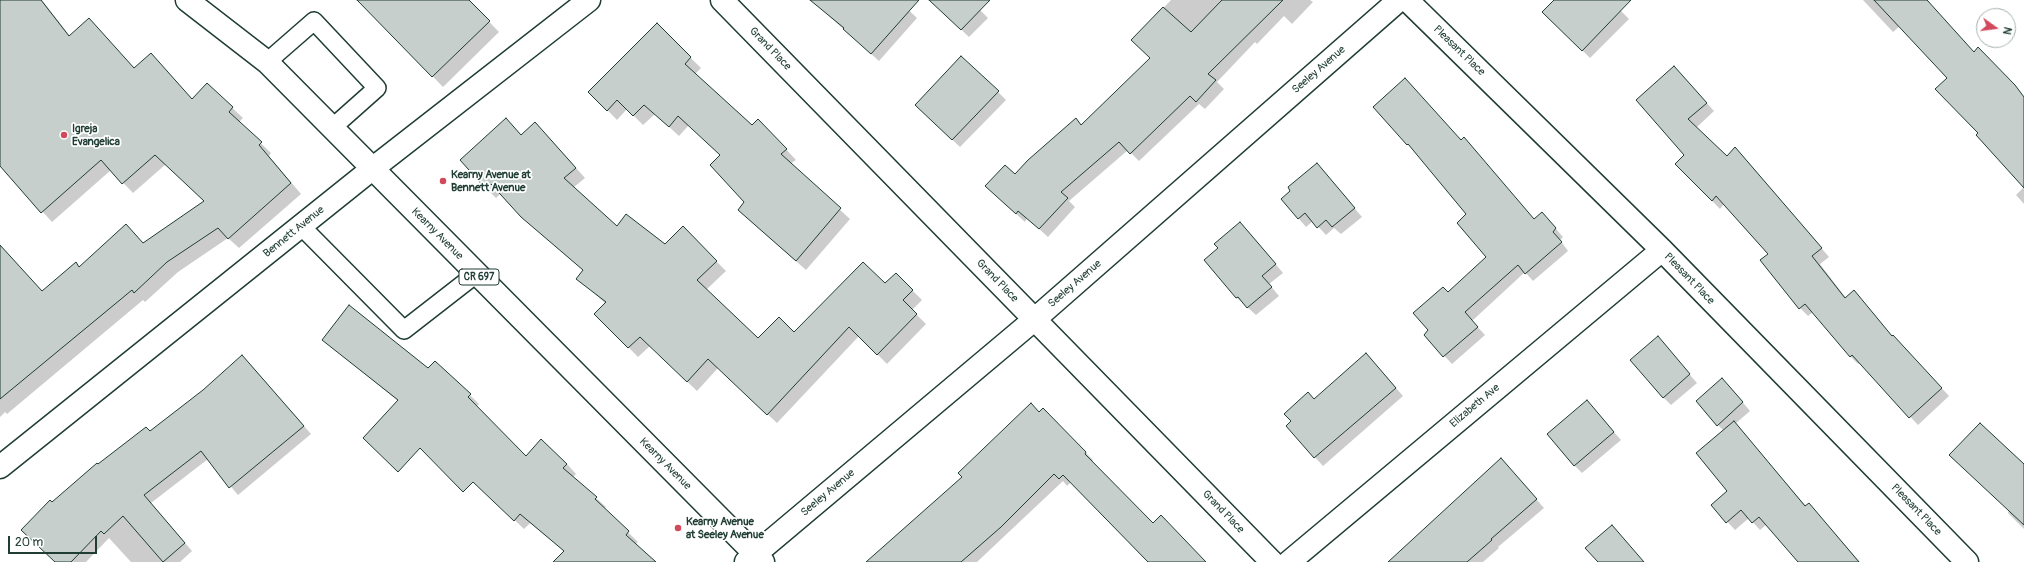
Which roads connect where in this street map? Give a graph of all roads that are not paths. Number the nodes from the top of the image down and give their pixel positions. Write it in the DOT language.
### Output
graph roads {
  1 [pos="187,0"];
  2 [pos="589,0"];
  3 [pos="722,0"];
  4 [pos="1399,0"];
  5 [pos="1407,0"];
  6 [pos="267,62"];
  7 [pos="332,128"];
  8 [pos="372,169"];
  9 [pos="301,226"];
  10 [pos="1662,250"];
  11 [pos="476,274"];
  12 [pos="1035,319"];
  13 [pos="0,467"];
  14 [pos="755,559"];
  15 [pos="1272,562"];
  16 [pos="1289,562"];
  17 [pos="1967,562"];
  1 -- 6 [label="street, Kearny Avenue / CR 697"];
  2 -- 8 [label="street, Bennett Avenue"];
  3 -- 12 [label="street, Grand Place"];
  4 -- 12 [label="street, Seeley Avenue"];
  5 -- 10 [label="street, Pleasant Place"];
  6 -- 7 [label="street, Kearny Avenue / CR 697"];
  6 -- 7 [label="lane"];
  7 -- 8 [label="street, Kearny Avenue / CR 697"];
  8 -- 9 [label="street, Bennett Avenue"];
  8 -- 11 [label="street, Kearny Avenue / CR 697"];
  9 -- 11 [label="lane"];
  9 -- 13 [label="street, Bennett Avenue"];
  10 -- 16 [label="street, Elizabeth Ave"];
  10 -- 17 [label="street, Pleasant Place"];
  11 -- 14 [label="street, Kearny Avenue / CR 697"];
  12 -- 14 [label="street, Seeley Avenue"];
  12 -- 15 [label="street, Grand Place"];
}
